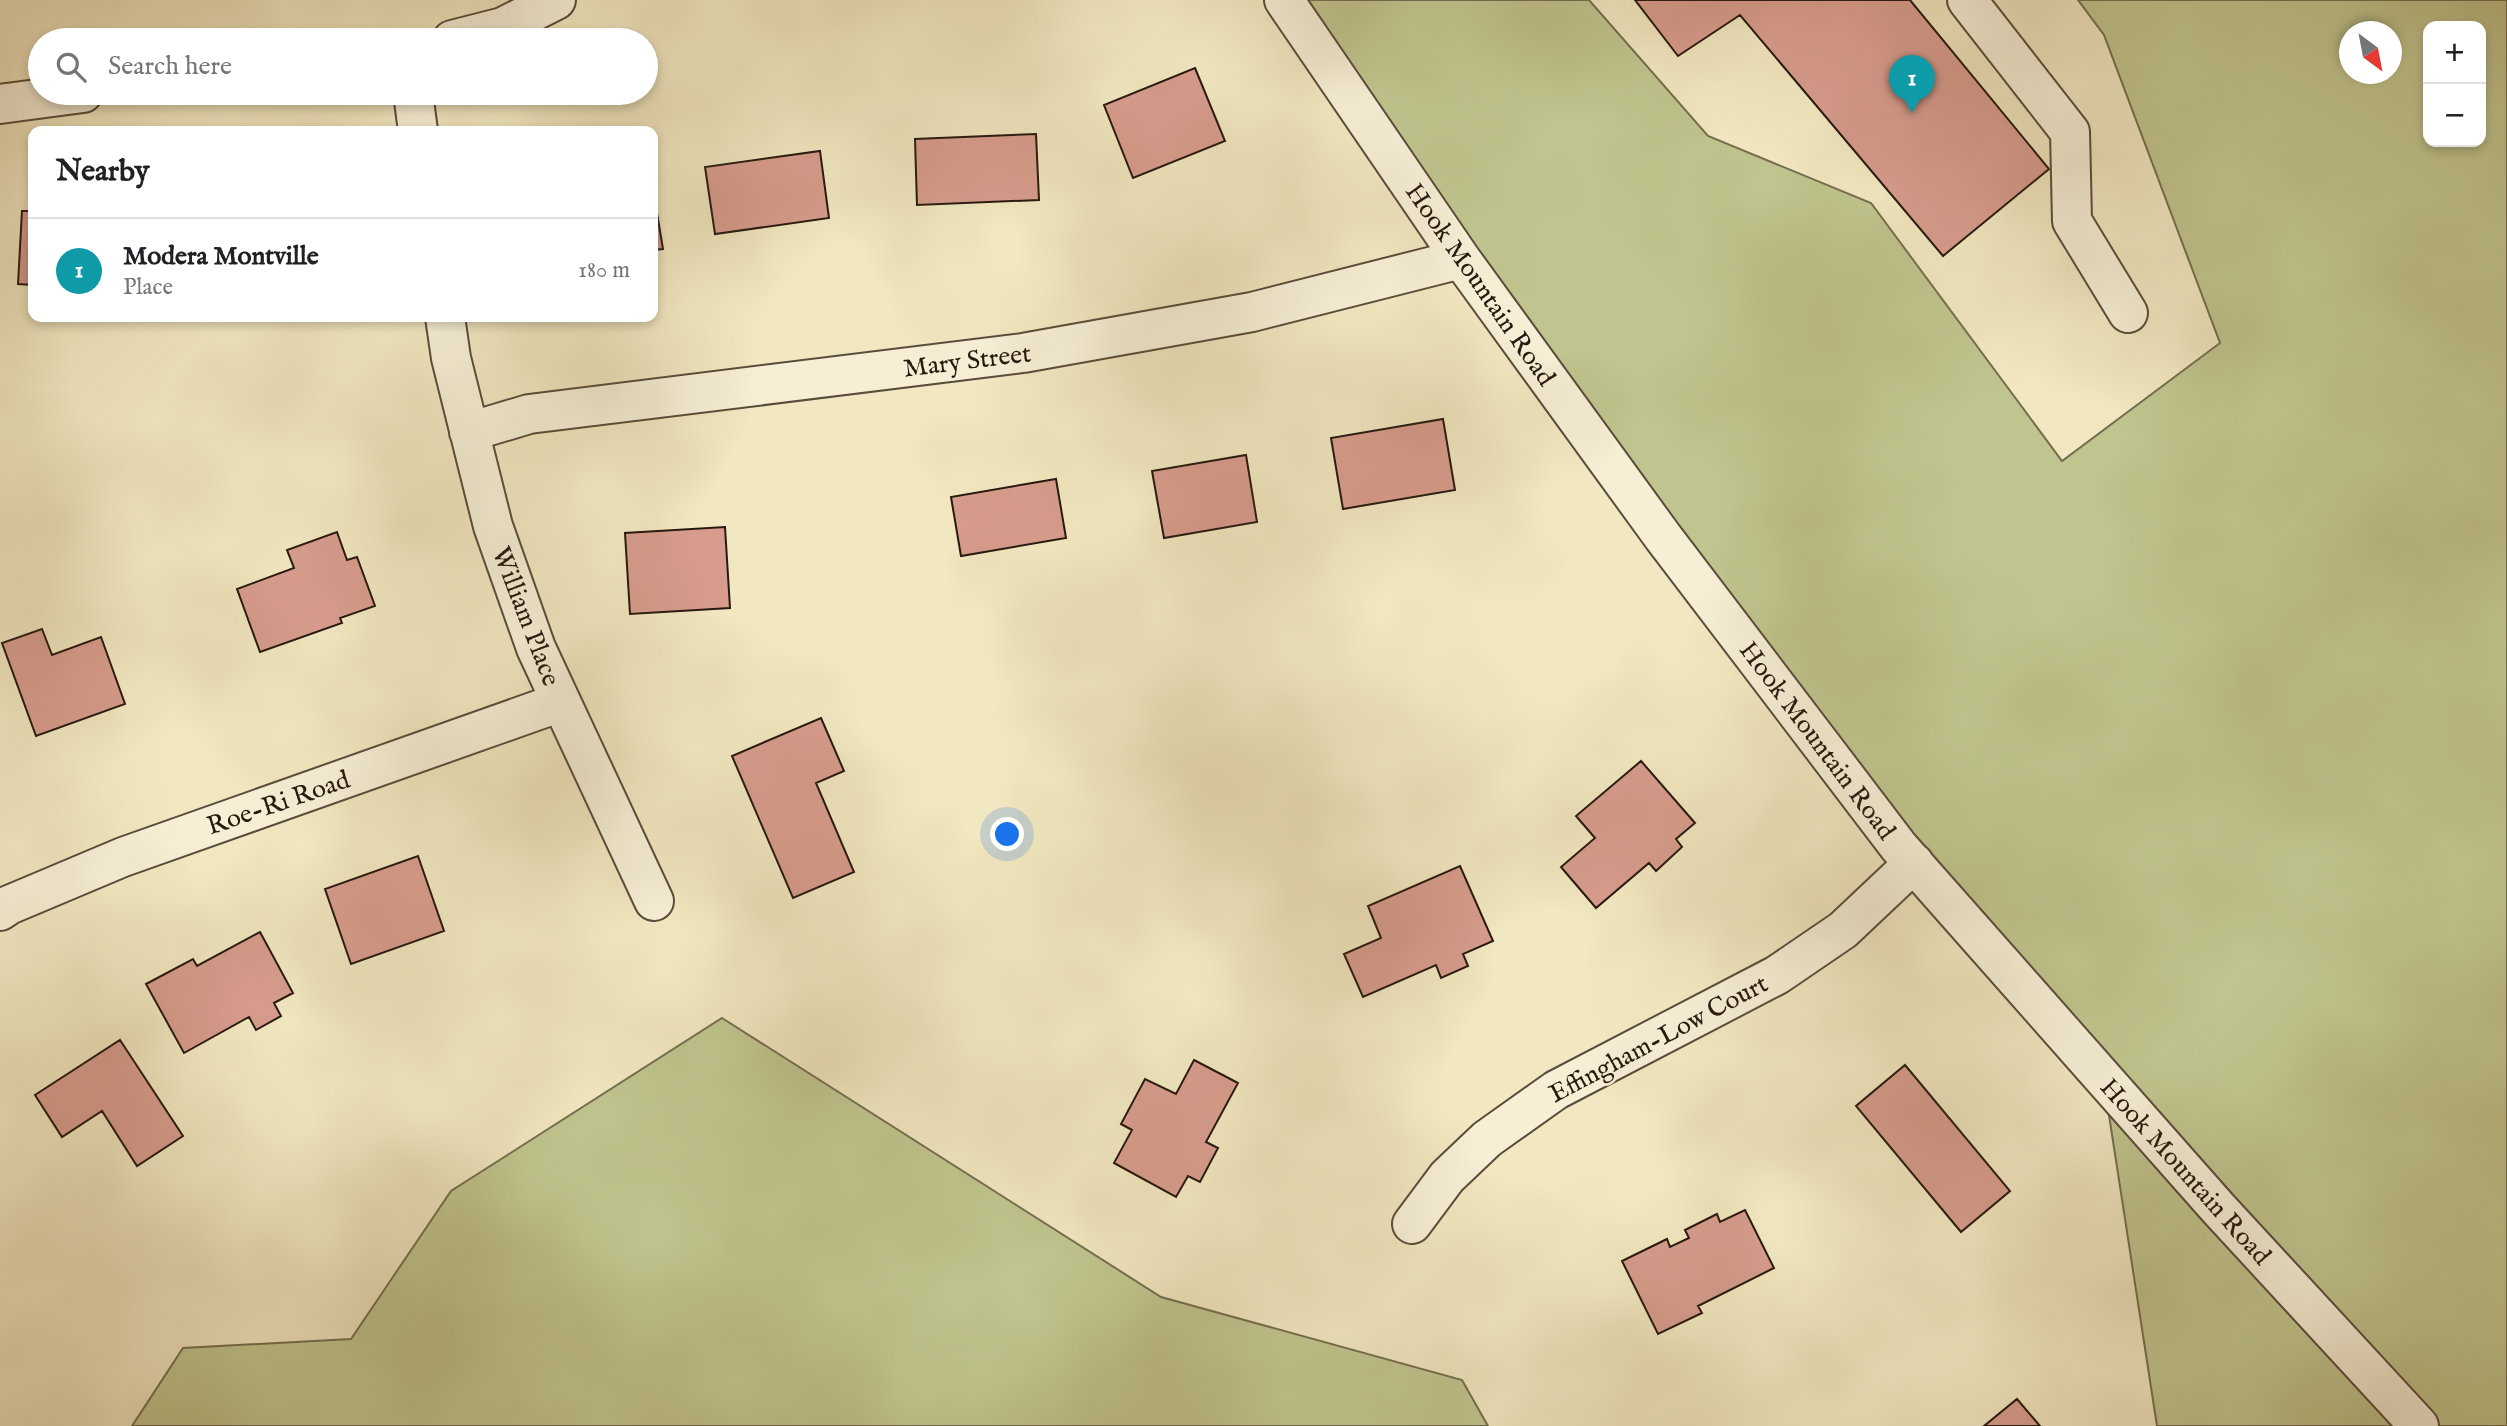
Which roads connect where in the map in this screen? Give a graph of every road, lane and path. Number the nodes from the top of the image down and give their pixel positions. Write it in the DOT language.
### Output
graph roads {
  1 [pos="555,0"];
  2 [pos="1284,0"];
  3 [pos="1967,0"];
  4 [pos="499,28"];
  5 [pos="28,100"];
  6 [pos="0,104"];
  7 [pos="415,105"];
  8 [pos="417,126"];
  9 [pos="1461,258"];
  10 [pos="2128,313"];
  11 [pos="446,322"];
  12 [pos="469,432"];
  13 [pos="561,702"];
  14 [pos="1914,863"];
  15 [pos="654,901"];
  16 [pos="0,911"];
  17 [pos="1412,1224"];
  18 [pos="2419,1426"];
  1 -- 4 [label="street"];
  2 -- 9 [label="street, Hook Mountain Road"];
  3 -- 10 [label="street"];
  5 -- 6 [label="street"];
  7 -- 8 [label="street"];
  9 -- 12 [label="street, Mary Street"];
  9 -- 14 [label="street, Hook Mountain Road"];
  11 -- 12 [label="street, William Place"];
  12 -- 13 [label="street, William Place"];
  13 -- 15 [label="street, William Place"];
  13 -- 16 [label="street, Roe-Ri Road"];
  14 -- 17 [label="street, Effingham-Low Court"];
  14 -- 18 [label="street, Hook Mountain Road"];
}
